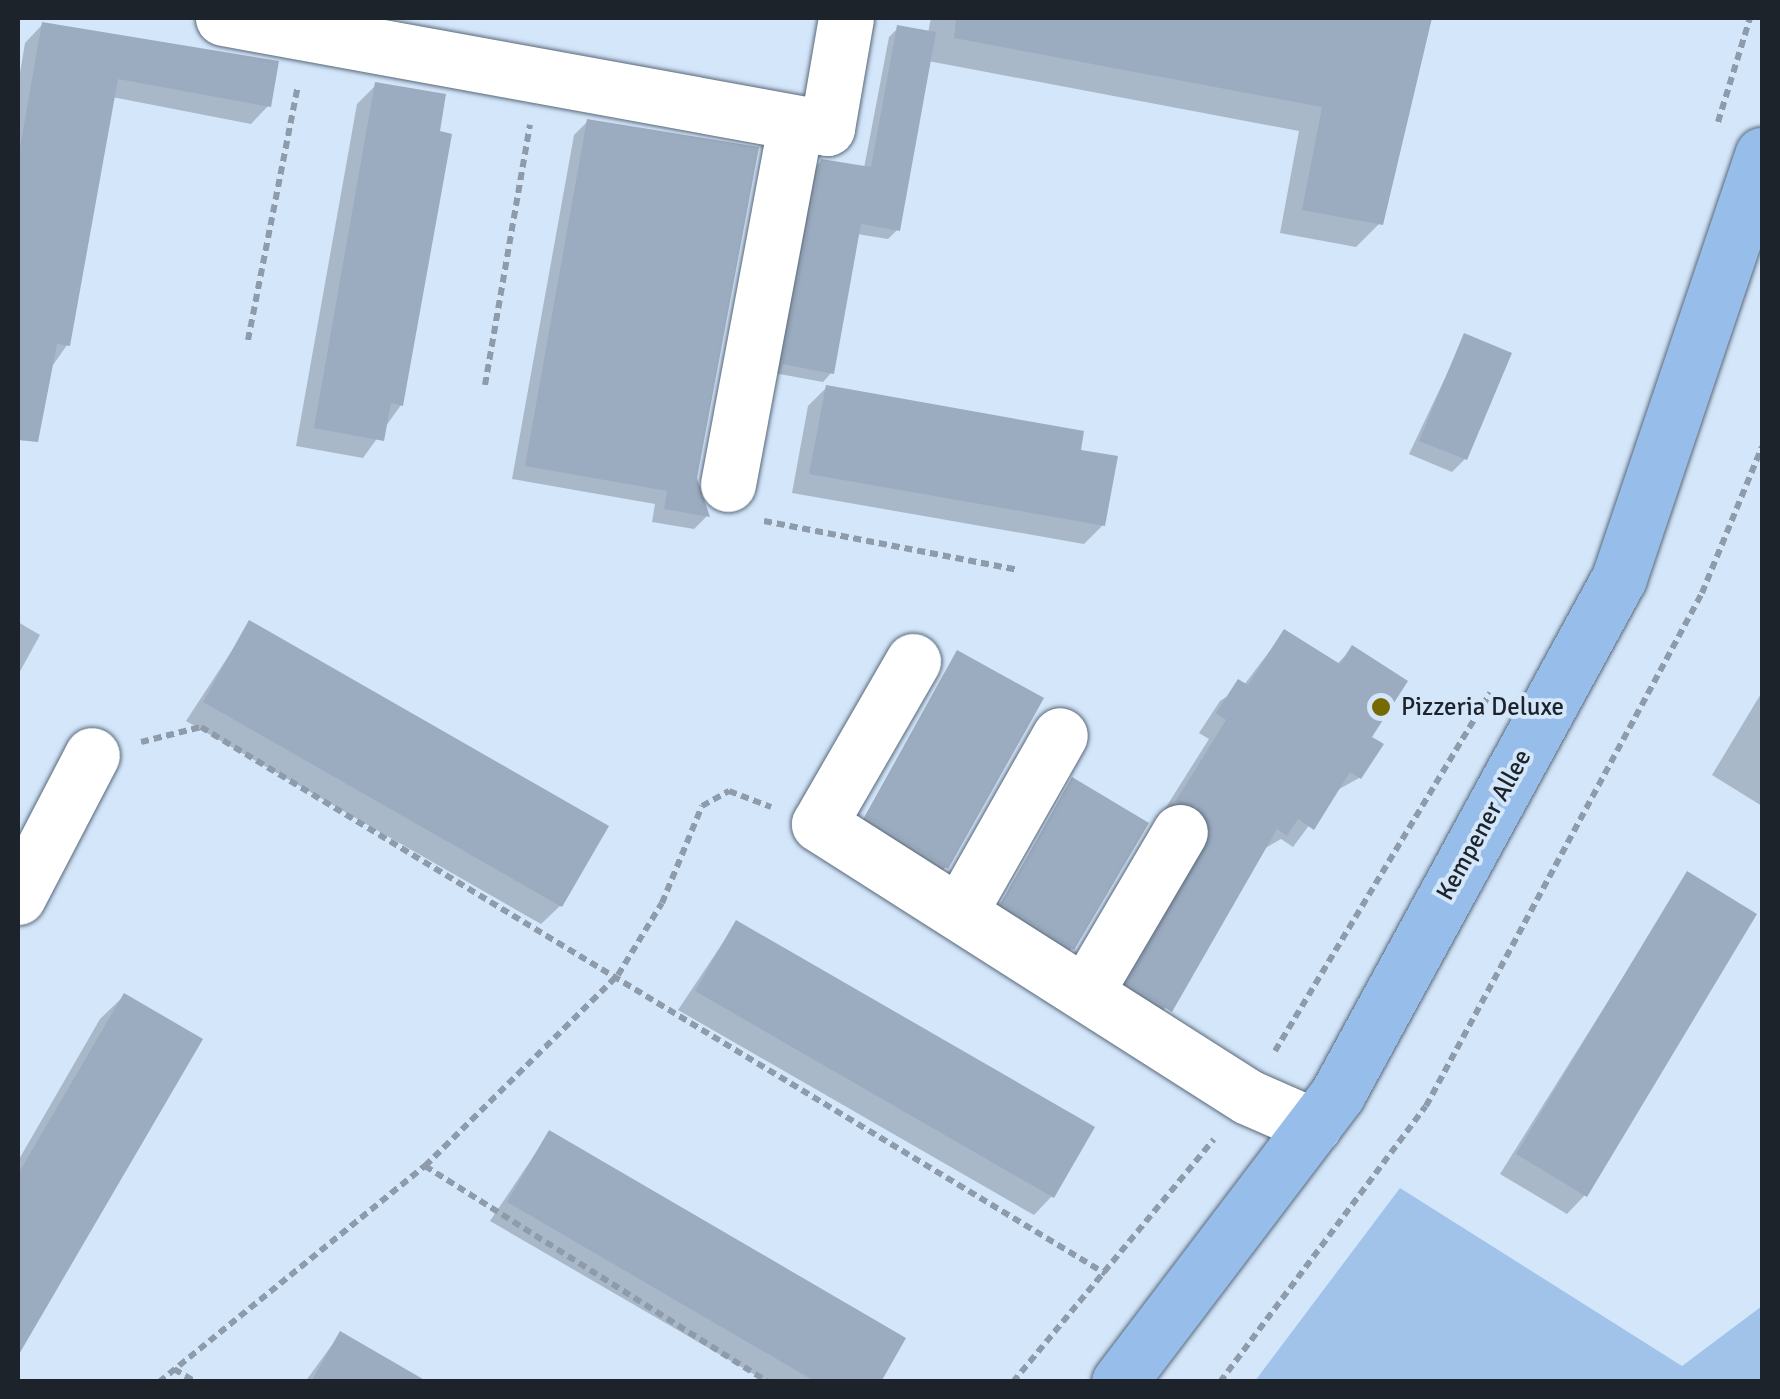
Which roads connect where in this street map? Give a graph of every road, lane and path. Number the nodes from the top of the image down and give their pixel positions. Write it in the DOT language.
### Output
graph roads {
  1 [pos="223,18"];
  2 [pos="846,18"];
  3 [pos="1750,18"];
  4 [pos="308,34"];
  5 [pos="538,76"];
  6 [pos="795,125"];
  7 [pos="1737,149"];
  8 [pos="1751,234"];
  9 [pos="248,340"];
  10 [pos="485,385"];
  11 [pos="1762,448"];
  12 [pos="728,484"];
  13 [pos="1018,570"];
  14 [pos="913,662"];
  15 [pos="1493,687"];
  16 [pos="1060,736"];
  17 [pos="92,755"];
  18 [pos="819,824"];
  19 [pos="1180,832"];
  20 [pos="18,897"];
  21 [pos="960,911"];
  22 [pos="618,975"];
  23 [pos="1088,988"];
  24 [pos="1248,1097"];
  25 [pos="1314,1126"];
  26 [pos="424,1166"];
  27 [pos="1106,1274"];
  28 [pos="174,1369"];
  29 [pos="158,1382"];
  30 [pos="196,1382"];
  31 [pos="768,1382"];
  32 [pos="1013,1382"];
  33 [pos="1119,1382"];
  34 [pos="1220,1382"];
  1 -- 4 [label="street"];
  2 -- 6 [label="street"];
  3 -- 7 [label="path"];
  4 -- 5 [label="street"];
  4 -- 9 [label="path"];
  5 -- 6 [label="street"];
  5 -- 10 [label="path"];
  6 -- 12 [label="street"];
  7 -- 8 [label="main road, Kempener Allee"];
  8 -- 25 [label="main road, Kempener Allee"];
  11 -- 34 [label="path"];
  12 -- 13 [label="path"];
  14 -- 18 [label="street"];
  15 -- 24 [label="path"];
  16 -- 21 [label="street"];
  17 -- 20 [label="street"];
  17 -- 22 [label="path"];
  18 -- 21 [label="street"];
  18 -- 22 [label="path"];
  19 -- 23 [label="street"];
  21 -- 23 [label="street"];
  22 -- 26 [label="path"];
  22 -- 27 [label="path"];
  23 -- 24 [label="street"];
  24 -- 25 [label="street"];
  24 -- 27 [label="path"];
  25 -- 33 [label="main road, Kempener Allee"];
  26 -- 28 [label="path"];
  26 -- 31 [label="path"];
  27 -- 32 [label="path"];
  28 -- 29 [label="path"];
  28 -- 30 [label="path"];
}
